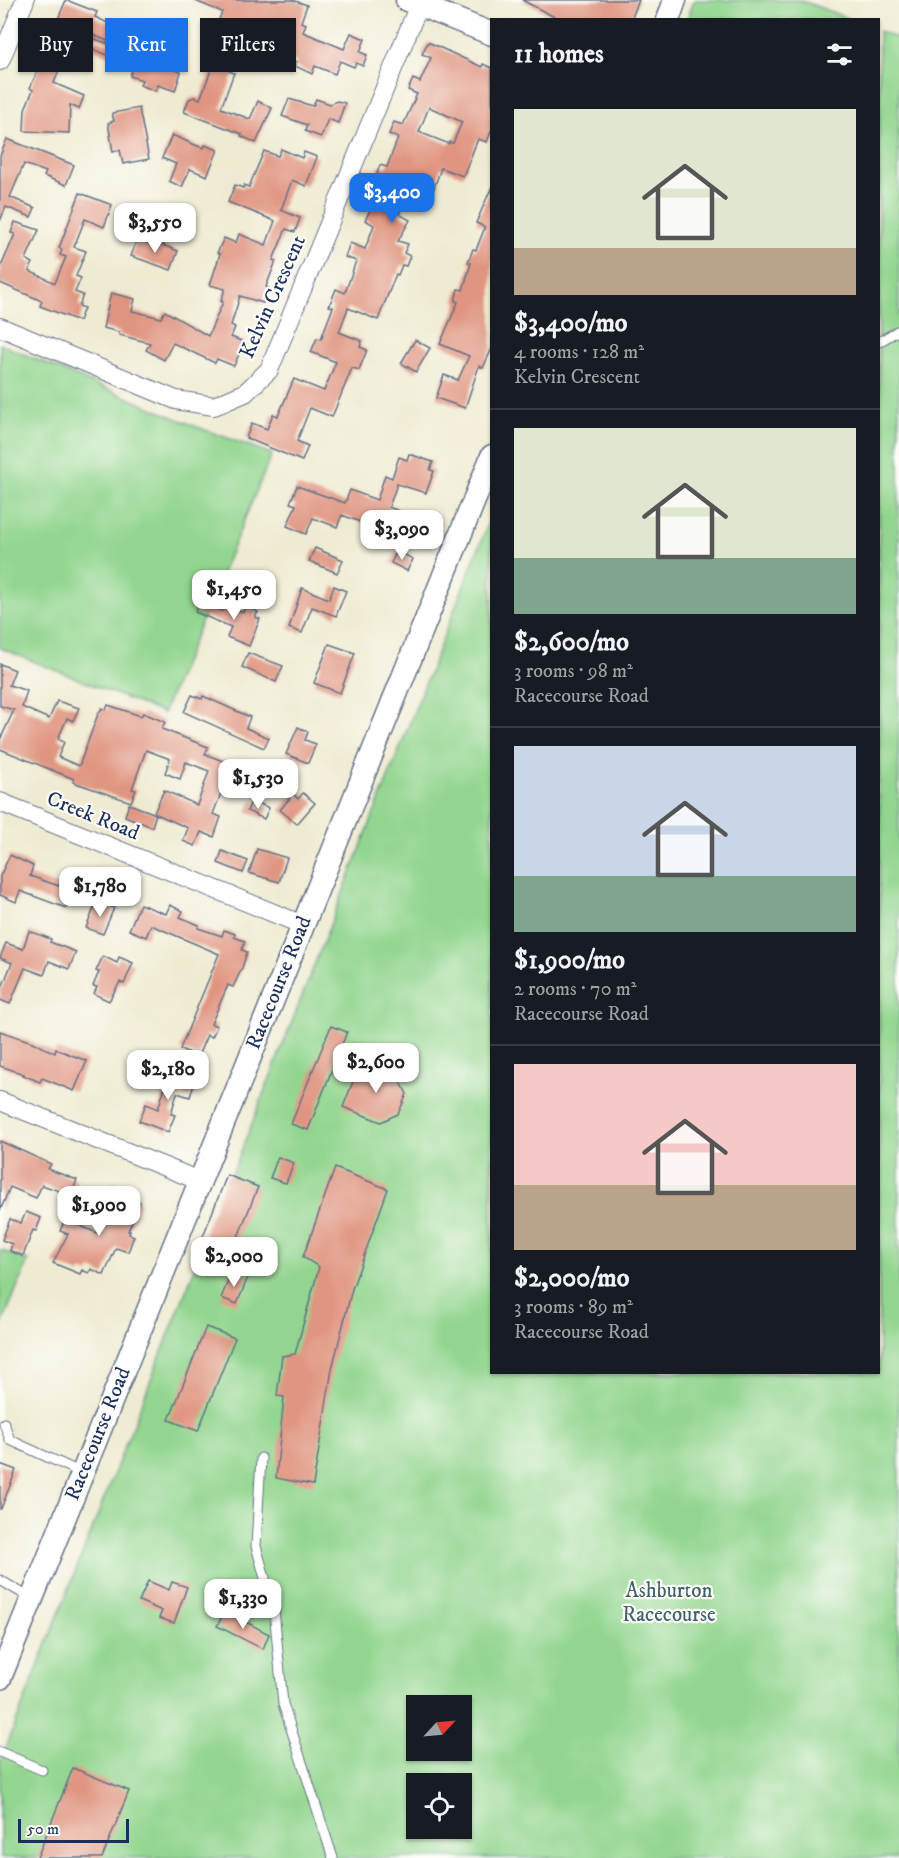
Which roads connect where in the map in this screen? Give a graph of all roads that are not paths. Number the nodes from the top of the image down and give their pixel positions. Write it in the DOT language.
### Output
graph roads {
  1 [pos="25,0"];
  2 [pos="675,0"];
  3 [pos="413,3"];
  4 [pos="669,18"];
  5 [pos="490,33"];
  6 [pos="0,61"];
  7 [pos="0,327"];
  8 [pos="899,330"];
  9 [pos="880,341"];
  10 [pos="490,461"];
  11 [pos="0,802"];
  12 [pos="303,925"];
  13 [pos="0,1101"];
  14 [pos="200,1181"];
  15 [pos="3,1423"];
  16 [pos="261,1458"];
  17 [pos="82,1473"];
  18 [pos="0,1580"];
  19 [pos="32,1599"];
  20 [pos="1,1673"];
  21 [pos="0,1752"];
  22 [pos="42,1770"];
  23 [pos="333,1858"];
  1 -- 6 [label="street"];
  2 -- 4 [label="street"];
  3 -- 5 [label="street"];
  3 -- 7 [label="street, Kelvin Crescent"];
  8 -- 9 [label="lane"];
  10 -- 12 [label="street, Racecourse Road"];
  11 -- 12 [label="street, Creek Road"];
  12 -- 14 [label="street, Racecourse Road"];
  13 -- 14 [label="street"];
  14 -- 17 [label="street, Racecourse Road"];
  15 -- 17 [label="lane"];
  16 -- 23 [label="lane"];
  17 -- 19 [label="street, Racecourse Road"];
  18 -- 19 [label="lane"];
  19 -- 20 [label="street, Racecourse Road"];
  21 -- 22 [label="lane"];
}
